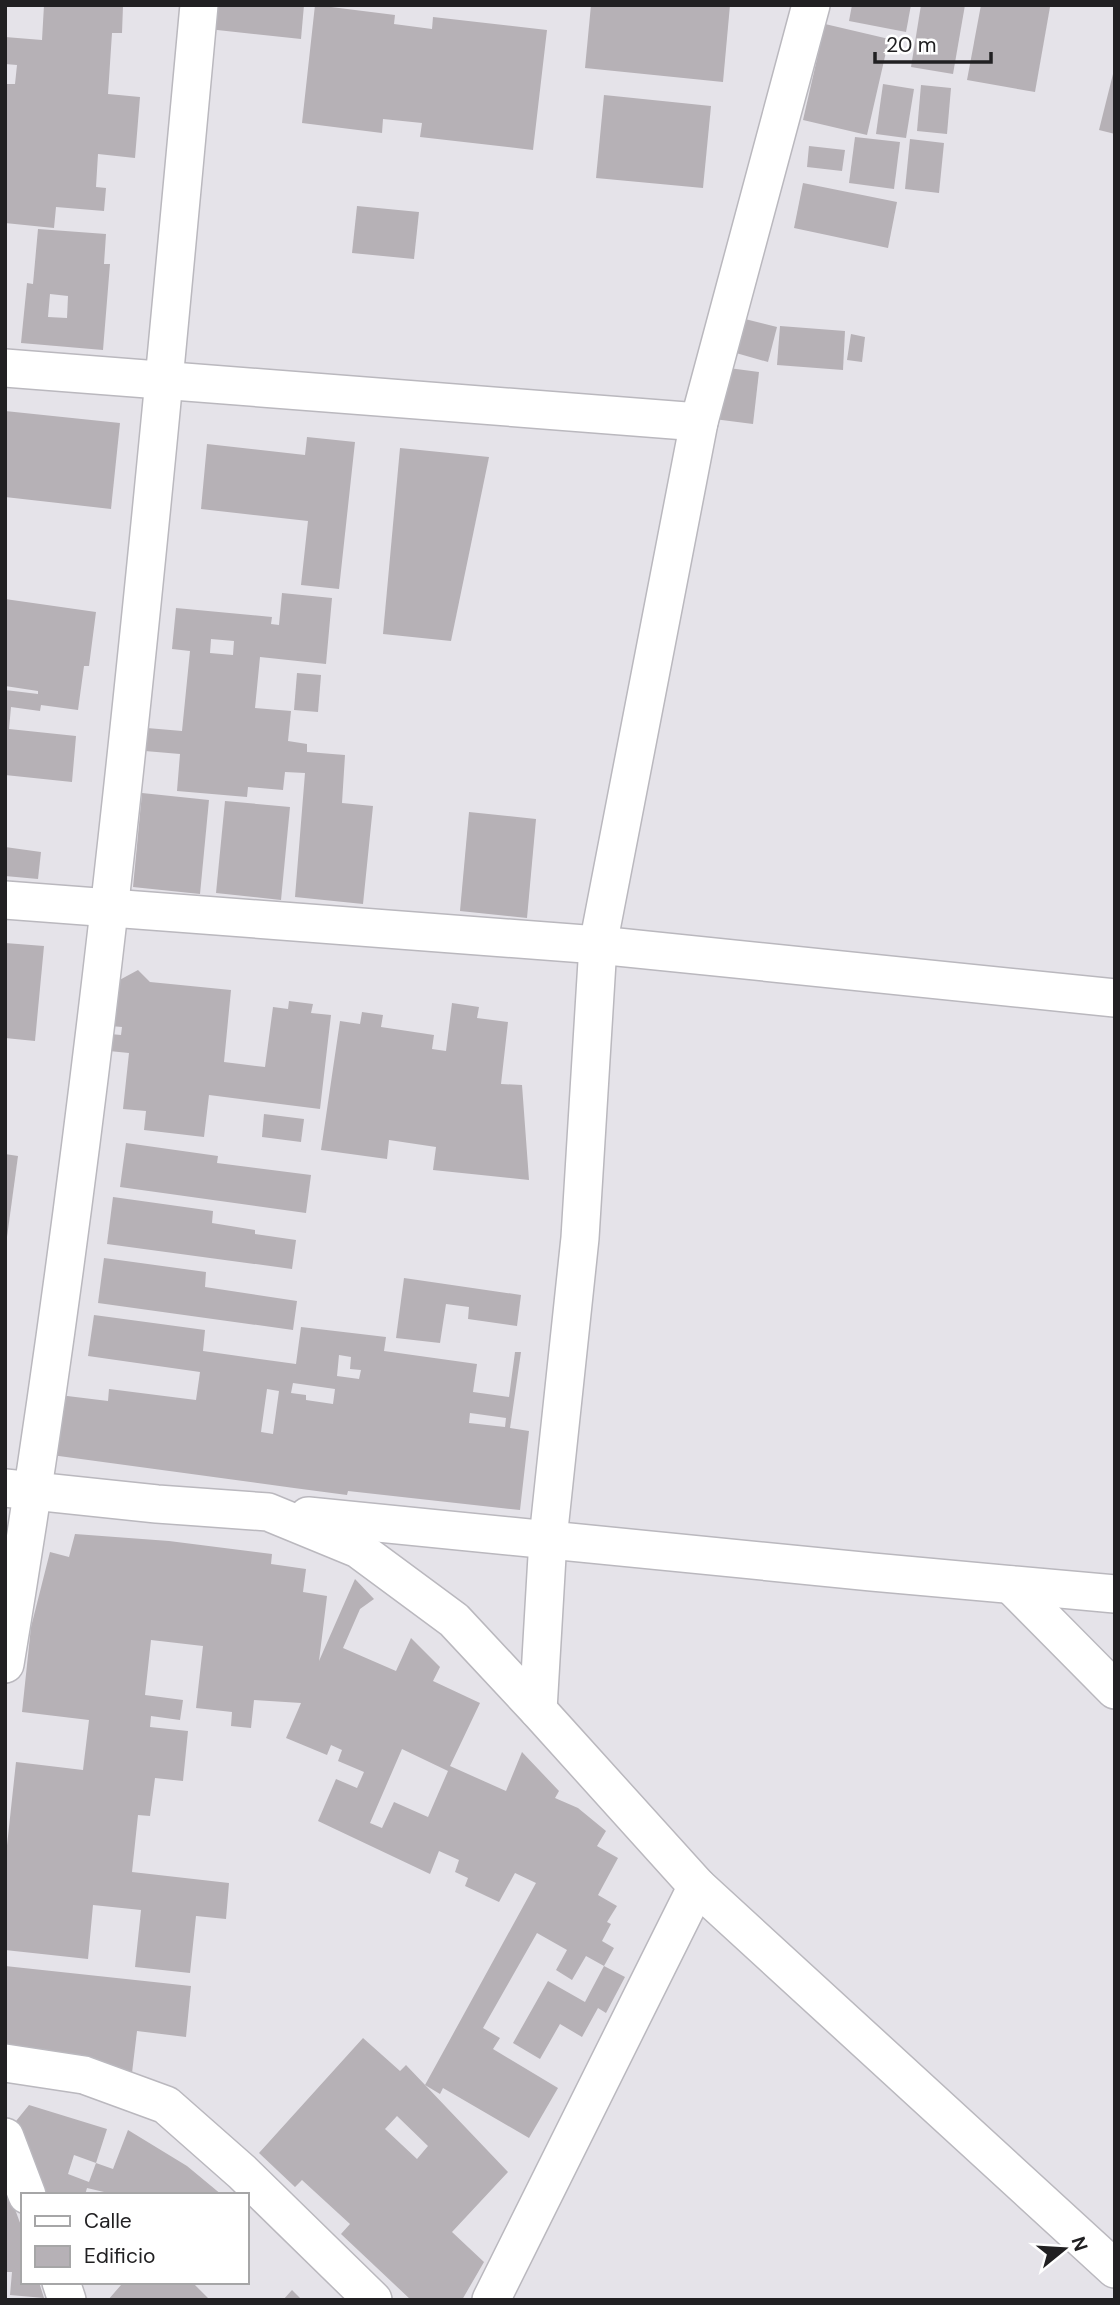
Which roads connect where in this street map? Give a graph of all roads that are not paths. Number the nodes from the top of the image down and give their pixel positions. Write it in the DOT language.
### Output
graph roads {
  1 [pos="199,5"];
  2 [pos="811,5"];
  3 [pos="5,368"];
  4 [pos="164,382"];
  5 [pos="699,422"];
  6 [pos="5,900"];
  7 [pos="110,909"];
  8 [pos="598,945"];
  9 [pos="1115,998"];
  10 [pos="20,1489"];
  11 [pos="268,1512"];
  12 [pos="548,1539"];
  13 [pos="1012,1585"];
  14 [pos="1115,1594"];
  15 [pos="5,1664"];
  16 [pos="1115,1690"];
  17 [pos="538,1710"];
  18 [pos="697,1886"];
  19 [pos="5,2063"];
  20 [pos="5,2137"];
  21 [pos="26,2193"];
  22 [pos="1115,2269"];
  23 [pos="373,2300"];
  24 [pos="491,2300"];
  1 -- 4 [label="street"];
  2 -- 5 [label="street"];
  3 -- 4 [label="street"];
  4 -- 5 [label="street"];
  4 -- 7 [label="street"];
  5 -- 8 [label="street"];
  6 -- 7 [label="street"];
  7 -- 8 [label="street"];
  7 -- 10 [label="street"];
  8 -- 9 [label="street"];
  8 -- 12 [label="street"];
  10 -- 11 [label="street"];
  10 -- 15 [label="street"];
  11 -- 12 [label="street"];
  11 -- 17 [label="street"];
  12 -- 13 [label="street"];
  12 -- 17 [label="street"];
  13 -- 14 [label="street"];
  13 -- 16 [label="street"];
  17 -- 18 [label="street"];
  18 -- 22 [label="street"];
  18 -- 24 [label="street"];
  19 -- 23 [label="street"];
  20 -- 21 [label="street"];
}
